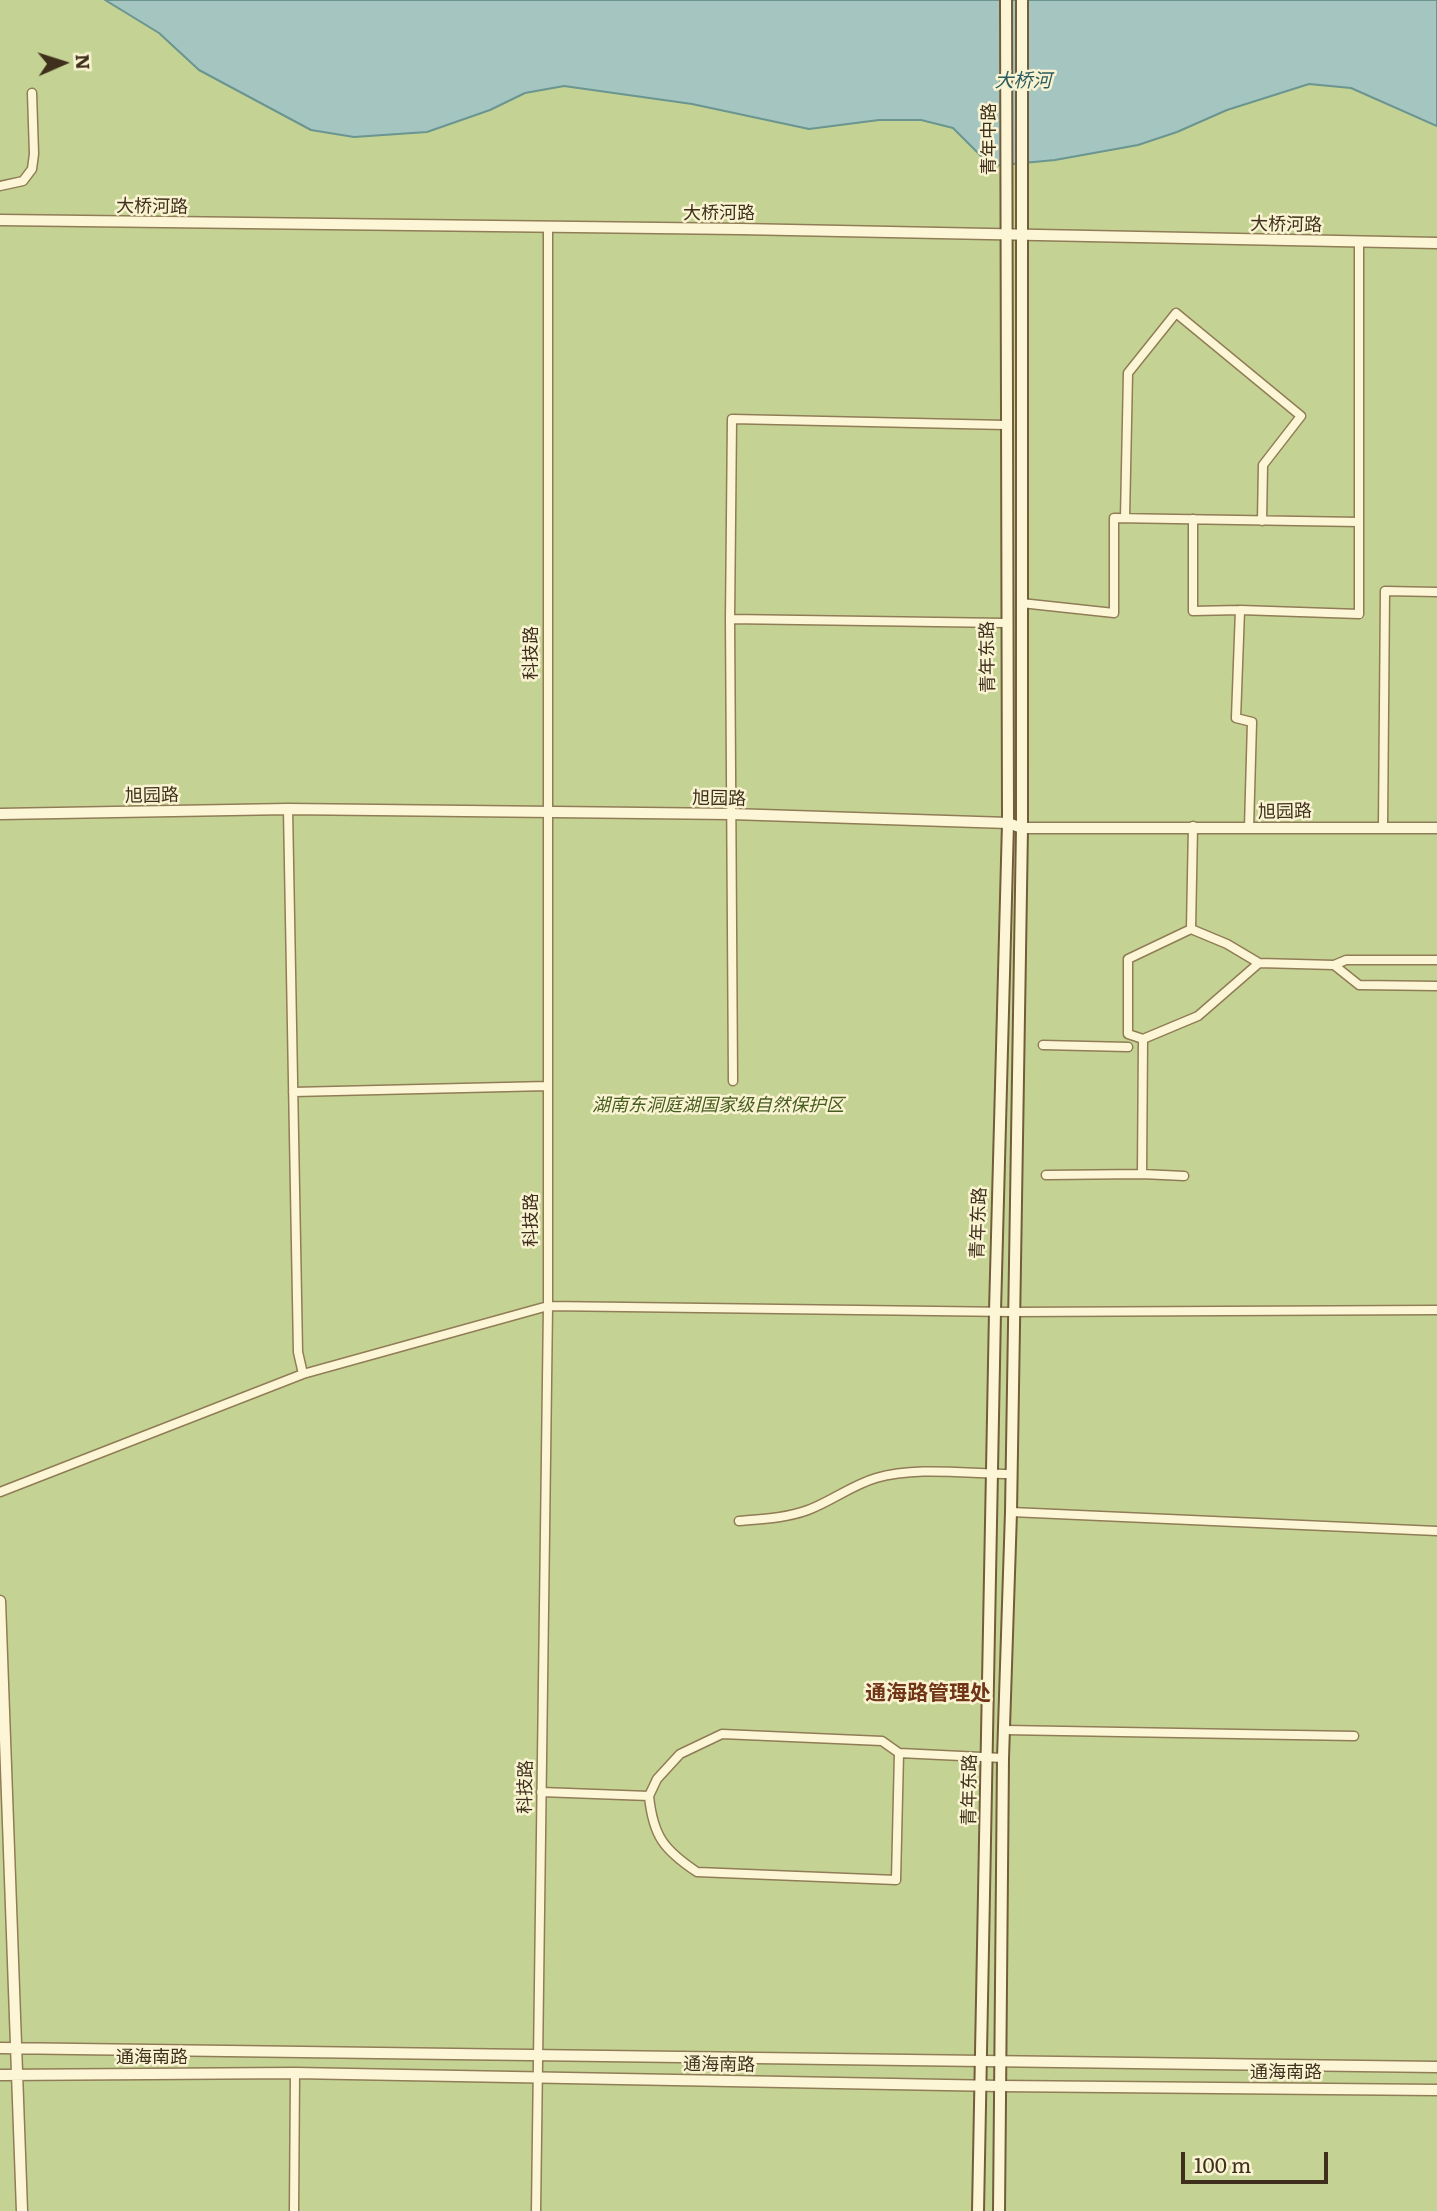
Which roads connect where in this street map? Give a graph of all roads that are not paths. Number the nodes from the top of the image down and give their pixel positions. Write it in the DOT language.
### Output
graph roads {
  1 [pos="1006,0"];
  2 [pos="1022,0"];
  3 [pos="32,93"];
  4 [pos="0,186"];
  5 [pos="0,220"];
  6 [pos="548,229"];
  7 [pos="1008,236"];
  8 [pos="1023,236"];
  9 [pos="1359,242"];
  10 [pos="1437,243"];
  11 [pos="1006,425"];
  12 [pos="1125,518"];
  13 [pos="1193,520"];
  14 [pos="1262,521"];
  15 [pos="1359,522"];
  16 [pos="1437,592"];
  17 [pos="1021,603"];
  18 [pos="1240,610"];
  19 [pos="730,619"];
  20 [pos="1005,623"];
  21 [pos="288,809"];
  22 [pos="548,811"];
  23 [pos="0,814"];
  24 [pos="731,814"];
  25 [pos="1008,823"];
  26 [pos="1194,826"];
  27 [pos="1383,826"];
  28 [pos="1022,828"];
  29 [pos="1249,828"];
  30 [pos="1437,828"];
  31 [pos="1191,929"];
  32 [pos="1437,960"];
  33 [pos="1259,963"];
  34 [pos="1334,965"];
  35 [pos="1437,986"];
  36 [pos="1128,1034"];
  37 [pos="1143,1043"];
  38 [pos="1043,1045"];
  39 [pos="1128,1046"];
  40 [pos="733,1081"];
  41 [pos="548,1086"];
  42 [pos="293,1092"];
  43 [pos="1142,1174"];
  44 [pos="1046,1175"];
  45 [pos="1184,1177"];
  46 [pos="548,1306"];
  47 [pos="1437,1310"];
  48 [pos="995,1311"];
  49 [pos="1012,1312"];
  50 [pos="303,1374"];
  51 [pos="992,1474"];
  52 [pos="1011,1474"];
  53 [pos="0,1492"];
  54 [pos="1011,1513"];
  55 [pos="739,1521"];
  56 [pos="1437,1531"];
  57 [pos="0,1601"];
  58 [pos="1005,1730"];
  59 [pos="1354,1736"];
  60 [pos="899,1754"];
  61 [pos="989,1757"];
  62 [pos="1003,1758"];
  63 [pos="541,1792"];
  64 [pos="649,1796"];
  65 [pos="18,2047"];
  66 [pos="0,2048"];
  67 [pos="538,2056"];
  68 [pos="980,2063"];
  69 [pos="999,2063"];
  70 [pos="1437,2067"];
  71 [pos="295,2073"];
  72 [pos="0,2075"];
  73 [pos="18,2075"];
  74 [pos="538,2078"];
  75 [pos="980,2085"];
  76 [pos="1000,2087"];
  77 [pos="1437,2090"];
  78 [pos="22,2211"];
  79 [pos="294,2211"];
  80 [pos="536,2211"];
  81 [pos="978,2211"];
  82 [pos="999,2211"];
  1 -- 7 [label="main road, 青年中路"];
  2 -- 8 [label="main road, 青年东路"];
  3 -- 4 [label="street"];
  5 -- 6 [label="street, 大桥河路"];
  6 -- 7 [label="street, 大桥河路"];
  6 -- 22 [label="street, 科技路"];
  7 -- 8 [label="street, 大桥河路"];
  7 -- 11 [label="main road, 青年东路"];
  8 -- 9 [label="street, 大桥河路"];
  8 -- 17 [label="main road, 青年东路"];
  9 -- 10 [label="street, 大桥河路"];
  9 -- 15 [label="street"];
  11 -- 19 [label="street"];
  11 -- 20 [label="main road, 青年东路"];
  12 -- 13 [label="street"];
  12 -- 14 [label="street"];
  12 -- 17 [label="street"];
  13 -- 14 [label="street"];
  13 -- 18 [label="street"];
  14 -- 15 [label="street"];
  15 -- 18 [label="street"];
  16 -- 27 [label="street"];
  17 -- 28 [label="main road, 青年东路"];
  18 -- 29 [label="street"];
  19 -- 20 [label="street"];
  19 -- 24 [label="street"];
  20 -- 25 [label="main road, 青年东路"];
  21 -- 22 [label="street, 旭园路"];
  21 -- 23 [label="street, 旭园路"];
  21 -- 42 [label="street"];
  22 -- 24 [label="street, 旭园路"];
  22 -- 41 [label="street, 科技路"];
  24 -- 25 [label="street, 旭园路"];
  24 -- 40 [label="street"];
  25 -- 28 [label="street, 旭园路"];
  25 -- 48 [label="main road, 青年东路"];
  26 -- 28 [label="street, 旭园路"];
  26 -- 29 [label="street, 旭园路"];
  26 -- 31 [label="street"];
  27 -- 29 [label="street, 旭园路"];
  27 -- 30 [label="street, 旭园路"];
  28 -- 49 [label="main road, 青年东路"];
  31 -- 33 [label="street"];
  31 -- 36 [label="street"];
  32 -- 34 [label="street"];
  33 -- 34 [label="street"];
  33 -- 37 [label="street"];
  34 -- 35 [label="street"];
  36 -- 37 [label="street"];
  36 -- 39 [label="street"];
  37 -- 39 [label="street"];
  37 -- 43 [label="street"];
  38 -- 39 [label="street"];
  41 -- 42 [label="street"];
  41 -- 46 [label="street, 科技路"];
  42 -- 50 [label="street"];
  43 -- 44 [label="street"];
  43 -- 45 [label="street"];
  46 -- 48 [label="street"];
  46 -- 50 [label="street"];
  46 -- 63 [label="street, 科技路"];
  47 -- 49 [label="street"];
  48 -- 49 [label="street"];
  48 -- 51 [label="main road, 青年东路"];
  49 -- 52 [label="main road, 青年东路"];
  50 -- 53 [label="street"];
  51 -- 52 [label="street"];
  51 -- 55 [label="street"];
  51 -- 61 [label="main road, 青年东路"];
  52 -- 54 [label="main road, 青年东路"];
  54 -- 56 [label="street"];
  54 -- 58 [label="main road, 青年东路"];
  57 -- 65 [label="street"];
  58 -- 59 [label="street"];
  58 -- 62 [label="main road, 青年东路"];
  60 -- 61 [label="street"];
  60 -- 64 [label="street"];
  60 -- 64 [label="street"];
  61 -- 62 [label="street"];
  61 -- 68 [label="main road, 青年东路"];
  62 -- 69 [label="main road, 青年东路"];
  63 -- 64 [label="street"];
  63 -- 67 [label="street, 科技路"];
  65 -- 66 [label="street, 通海南路"];
  65 -- 67 [label="street, 通海南路"];
  65 -- 73 [label="street"];
  67 -- 68 [label="street, 通海南路"];
  67 -- 74 [label="street, 科技路"];
  68 -- 69 [label="street, 通海南路"];
  68 -- 75 [label="main road, 青年东路"];
  69 -- 70 [label="street, 通海南路"];
  69 -- 76 [label="main road, 青年东路"];
  71 -- 73 [label="street, 通海南路"];
  71 -- 74 [label="street, 通海南路"];
  71 -- 79 [label="street"];
  72 -- 73 [label="street, 通海南路"];
  73 -- 78 [label="street"];
  74 -- 75 [label="street, 通海南路"];
  74 -- 80 [label="street, 科技路"];
  75 -- 76 [label="street, 通海南路"];
  75 -- 81 [label="main road, 青年东路"];
  76 -- 77 [label="street, 通海南路"];
  76 -- 82 [label="main road, 青年东路"];
}
